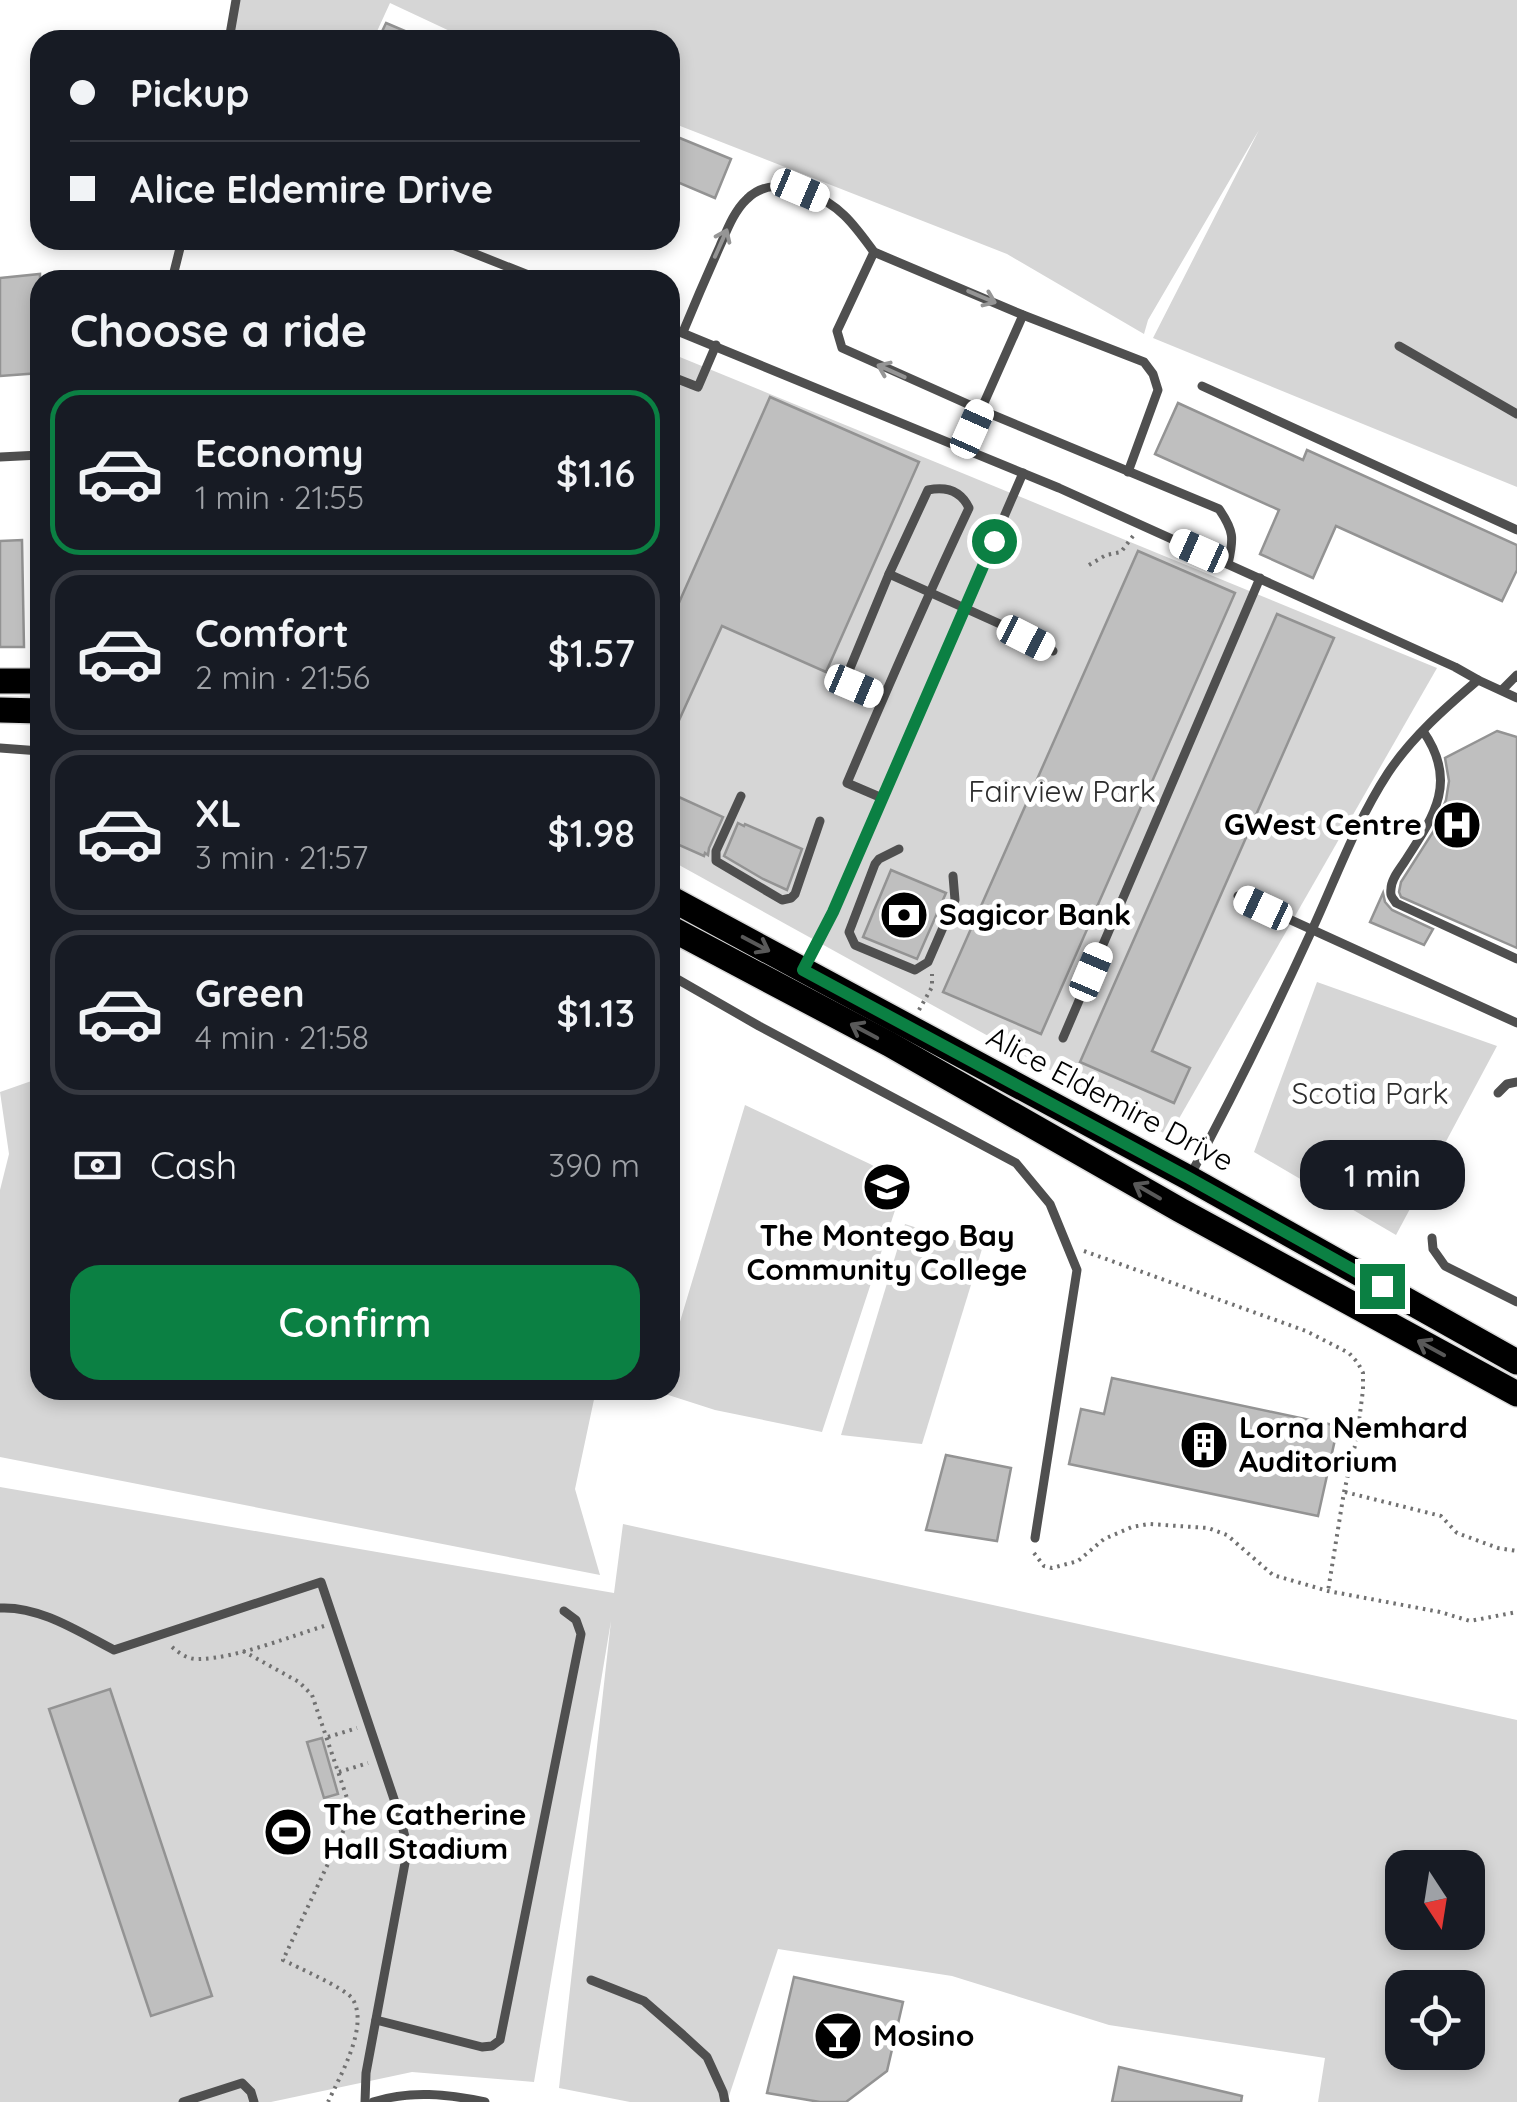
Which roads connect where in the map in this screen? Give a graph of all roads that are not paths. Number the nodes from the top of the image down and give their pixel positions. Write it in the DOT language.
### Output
graph roads {
  1 [pos="236,0"];
  2 [pos="230,30"];
  3 [pos="465,250"];
  4 [pos="874,252"];
  5 [pos="516,270"];
  6 [pos="1023,315"];
  7 [pos="682,332"];
  8 [pos="716,345"];
  9 [pos="1399,346"];
  10 [pos="680,380"];
  11 [pos="1202,386"];
  12 [pos="980,410"];
  13 [pos="1517,414"];
  14 [pos="964,448"];
  15 [pos="30,456"];
  16 [pos="0,457"];
  17 [pos="1128,472"];
  18 [pos="1024,473"];
  19 [pos="1517,530"];
  20 [pos="1228,564"];
  21 [pos="889,574"];
  22 [pos="1260,578"];
  23 [pos="929,593"];
  24 [pos="965,610"];
  25 [pos="1052,651"];
  26 [pos="1517,675"];
  27 [pos="1478,680"];
  28 [pos="0,681"];
  29 [pos="30,681"];
  30 [pos="1502,690"];
  31 [pos="1517,698"];
  32 [pos="883,699"];
  33 [pos="0,710"];
  34 [pos="30,710"];
  35 [pos="1423,731"];
  36 [pos="0,748"];
  37 [pos="30,750"];
  38 [pos="741,796"];
  39 [pos="882,798"];
  40 [pos="820,822"];
  41 [pos="899,848"];
  42 [pos="953,876"];
  43 [pos="1238,896"];
  44 [pos="680,903"];
  45 [pos="1312,930"];
  46 [pos="680,933"];
  47 [pos="1517,959"];
  48 [pos="803,970"];
  49 [pos="680,981"];
  50 [pos="1517,1023"];
  51 [pos="1064,1038"];
  52 [pos="1517,1082"];
  53 [pos="1498,1093"];
  54 [pos="1189,1178"];
  55 [pos="1432,1238"];
  56 [pos="1517,1302"];
  57 [pos="1517,1362"];
  58 [pos="1517,1394"];
  59 [pos="1035,1538"];
  60 [pos="0,1608"];
  61 [pos="564,1612"];
  62 [pos="592,1980"];
  63 [pos="376,2020"];
  64 [pos="183,2102"];
  65 [pos="254,2102"];
  66 [pos="365,2102"];
  67 [pos="373,2102"];
  68 [pos="484,2102"];
  69 [pos="725,2102"];
  1 -- 2 [label="lane"];
  3 -- 5 [label="lane"];
  4 -- 6 [label="lane, one-way"];
  7 -- 4 [label="lane, one-way"];
  12 -- 4 [label="lane, one-way"];
  6 -- 12 [label="lane"];
  6 -- 17 [label="lane"];
  7 -- 8 [label="lane"];
  8 -- 10 [label="lane"];
  8 -- 14 [label="lane"];
  9 -- 13 [label="lane"];
  11 -- 19 [label="lane"];
  12 -- 14 [label="lane"];
  12 -- 17 [label="lane"];
  14 -- 18 [label="lane"];
  15 -- 16 [label="lane"];
  17 -- 20 [label="lane"];
  18 -- 20 [label="lane"];
  18 -- 24 [label="lane"];
  20 -- 22 [label="lane"];
  21 -- 23 [label="lane"];
  21 -- 23 [label="lane"];
  21 -- 32 [label="lane"];
  22 -- 27 [label="lane"];
  22 -- 51 [label="lane"];
  23 -- 24 [label="lane"];
  23 -- 32 [label="lane"];
  24 -- 25 [label="lane"];
  24 -- 39 [label="lane"];
  26 -- 30 [label="lane"];
  27 -- 30 [label="lane"];
  27 -- 35 [label="lane"];
  28 -- 29 [label="main road"];
  30 -- 31 [label="lane"];
  32 -- 39 [label="lane"];
  33 -- 34 [label="main road"];
  35 -- 45 [label="lane"];
  35 -- 47 [label="lane"];
  36 -- 37 [label="lane"];
  38 -- 40 [label="lane"];
  39 -- 48 [label="lane"];
  41 -- 42 [label="lane"];
  43 -- 45 [label="lane"];
  44 -- 48 [label="main road, Alice Eldemire Drive, one-way"];
  45 -- 50 [label="lane"];
  45 -- 54 [label="lane"];
  58 -- 46 [label="main road, Alice Eldemire Drive, one-way"];
  48 -- 54 [label="main road, Alice Eldemire Drive"];
  49 -- 59 [label="lane"];
  52 -- 53 [label="lane"];
  54 -- 57 [label="main road, Alice Eldemire Drive"];
  55 -- 56 [label="lane"];
  60 -- 63 [label="lane"];
  61 -- 63 [label="lane"];
  62 -- 69 [label="lane"];
  63 -- 66 [label="lane"];
  64 -- 65 [label="lane"];
  67 -- 68 [label="lane"];
}
